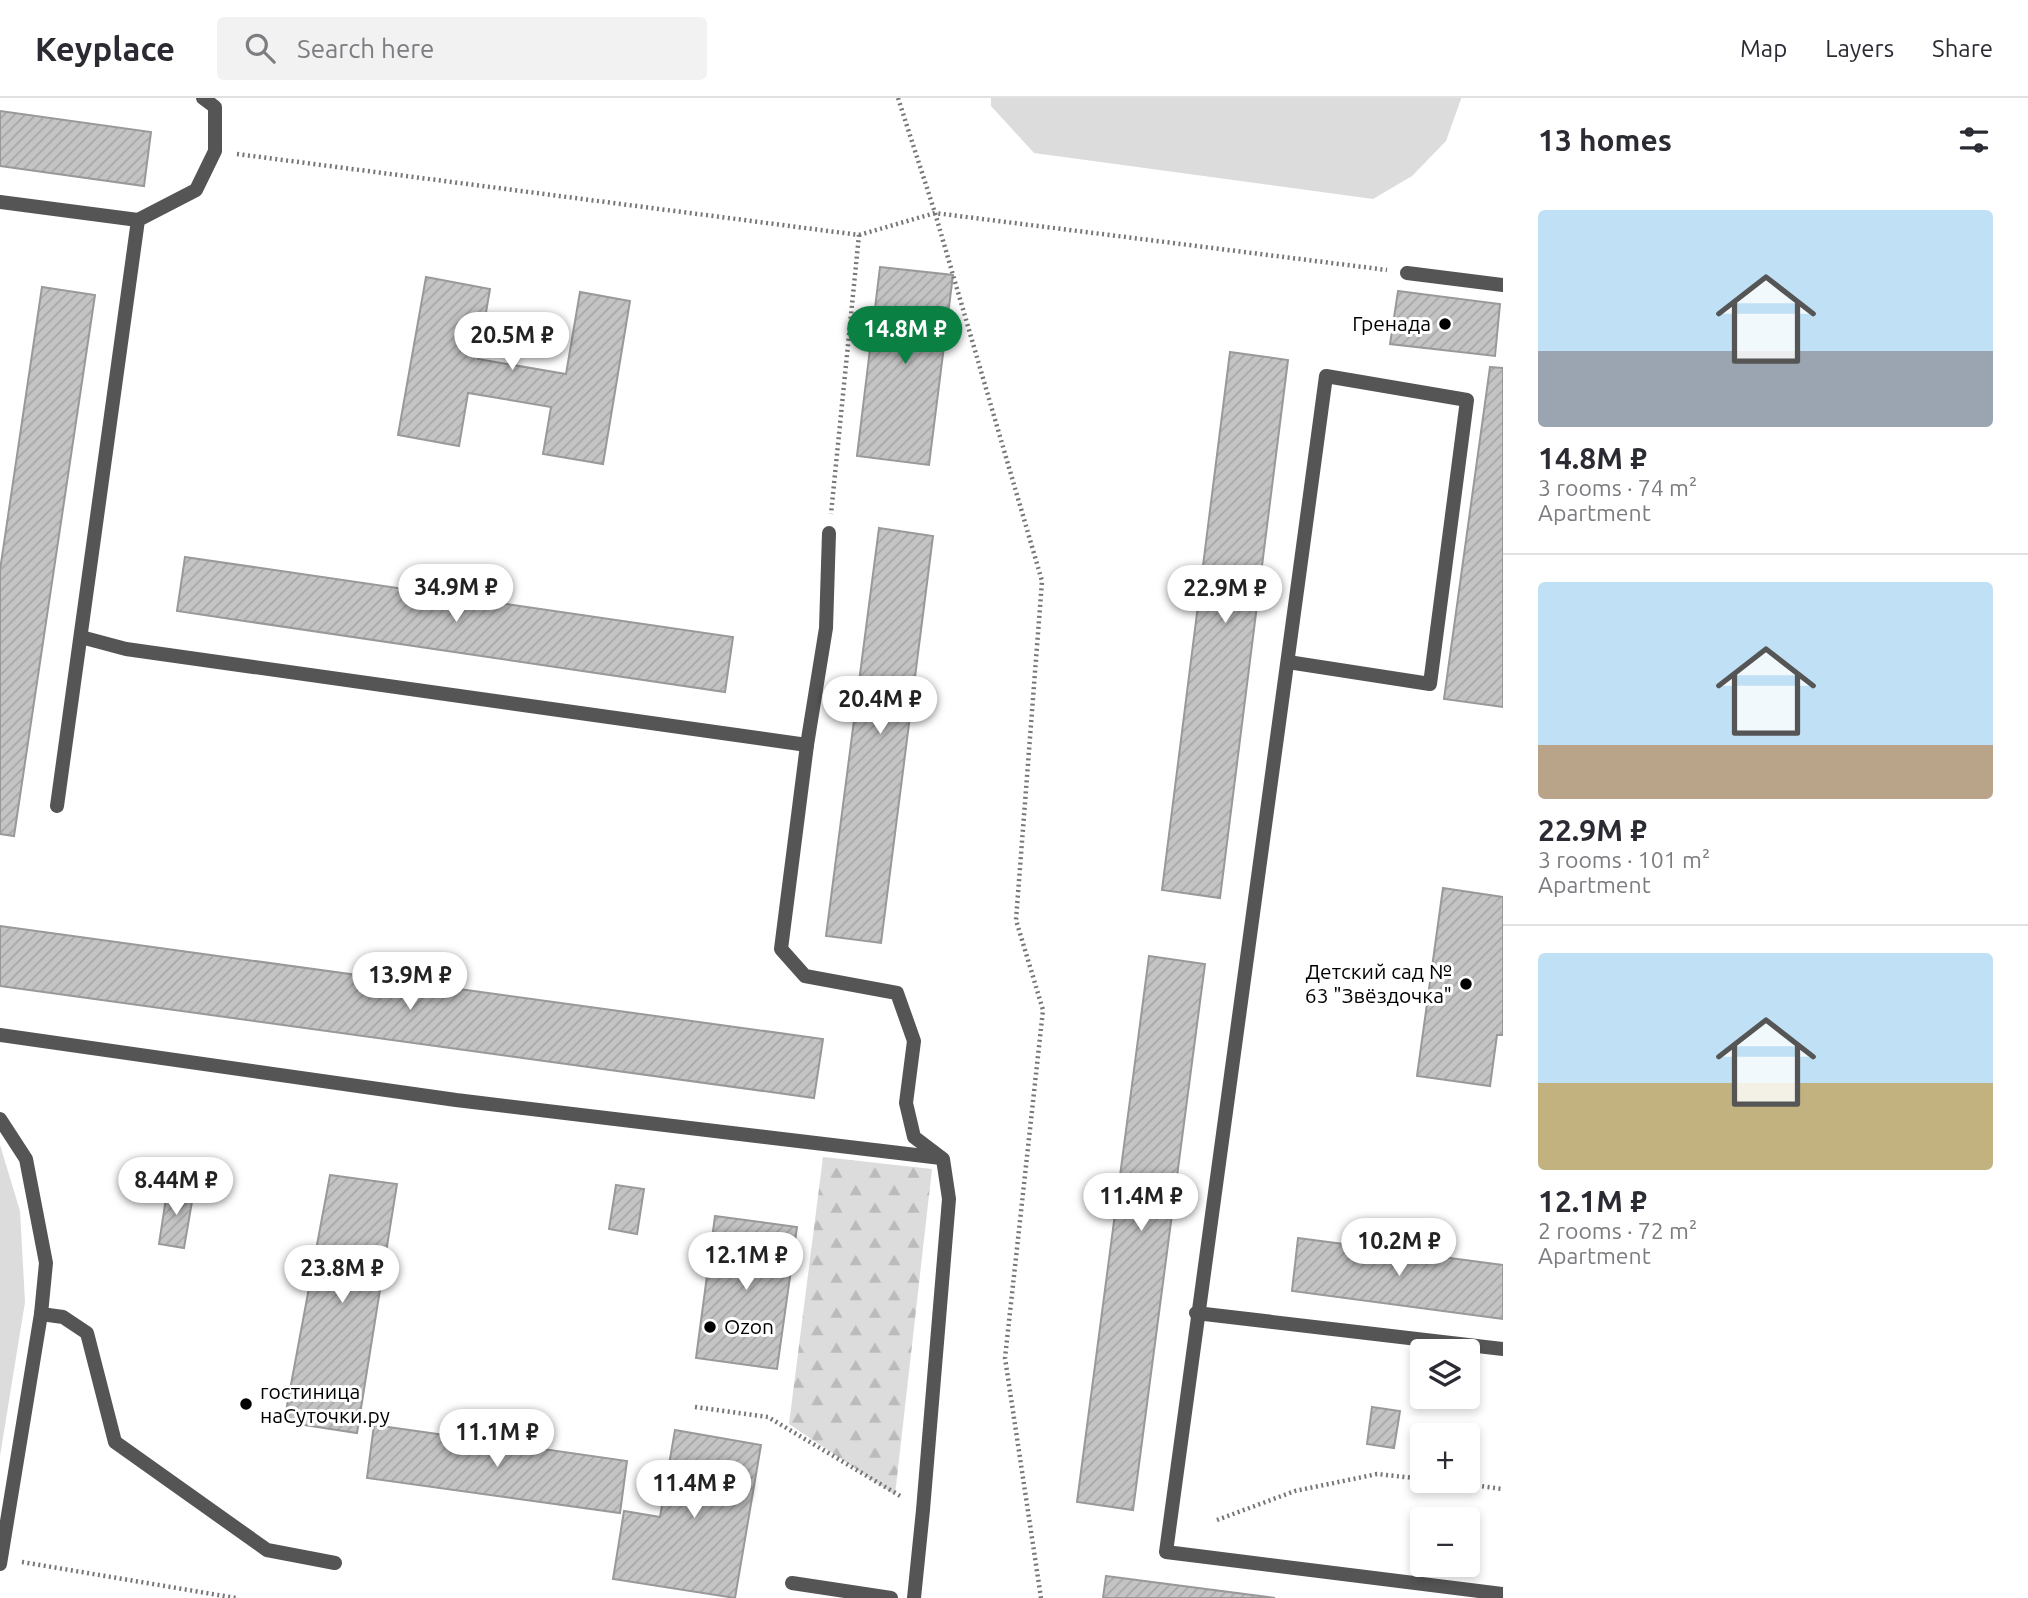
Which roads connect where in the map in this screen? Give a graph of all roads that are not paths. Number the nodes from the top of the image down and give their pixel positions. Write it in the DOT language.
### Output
graph roads {
  1 [pos="203,98"];
  2 [pos="0,202"];
  3 [pos="138,220"];
  4 [pos="1408,273"];
  5 [pos="1503,285"];
  6 [pos="829,533"];
  7 [pos="80,637"];
  8 [pos="1288,663"];
  9 [pos="807,745"];
  10 [pos="57,806"];
  11 [pos="0,1035"];
  12 [pos="0,1119"];
  13 [pos="943,1159"];
  14 [pos="1196,1313"];
  15 [pos="41,1314"];
  16 [pos="1503,1349"];
  17 [pos="0,1561"];
  18 [pos="335,1563"];
  19 [pos="792,1583"];
  20 [pos="1503,1594"];
  21 [pos="891,1598"];
  22 [pos="914,1598"];
  1 -- 3 [label="street"];
  2 -- 3 [label="street"];
  3 -- 7 [label="street"];
  4 -- 5 [label="street"];
  6 -- 9 [label="street"];
  7 -- 9 [label="street"];
  7 -- 10 [label="street"];
  8 -- 8 [label="street"];
  8 -- 14 [label="street"];
  9 -- 13 [label="street"];
  11 -- 13 [label="street"];
  12 -- 15 [label="street"];
  13 -- 22 [label="street"];
  14 -- 16 [label="street"];
  14 -- 20 [label="street"];
  15 -- 17 [label="street"];
  15 -- 18 [label="street"];
  19 -- 21 [label="street"];
}
